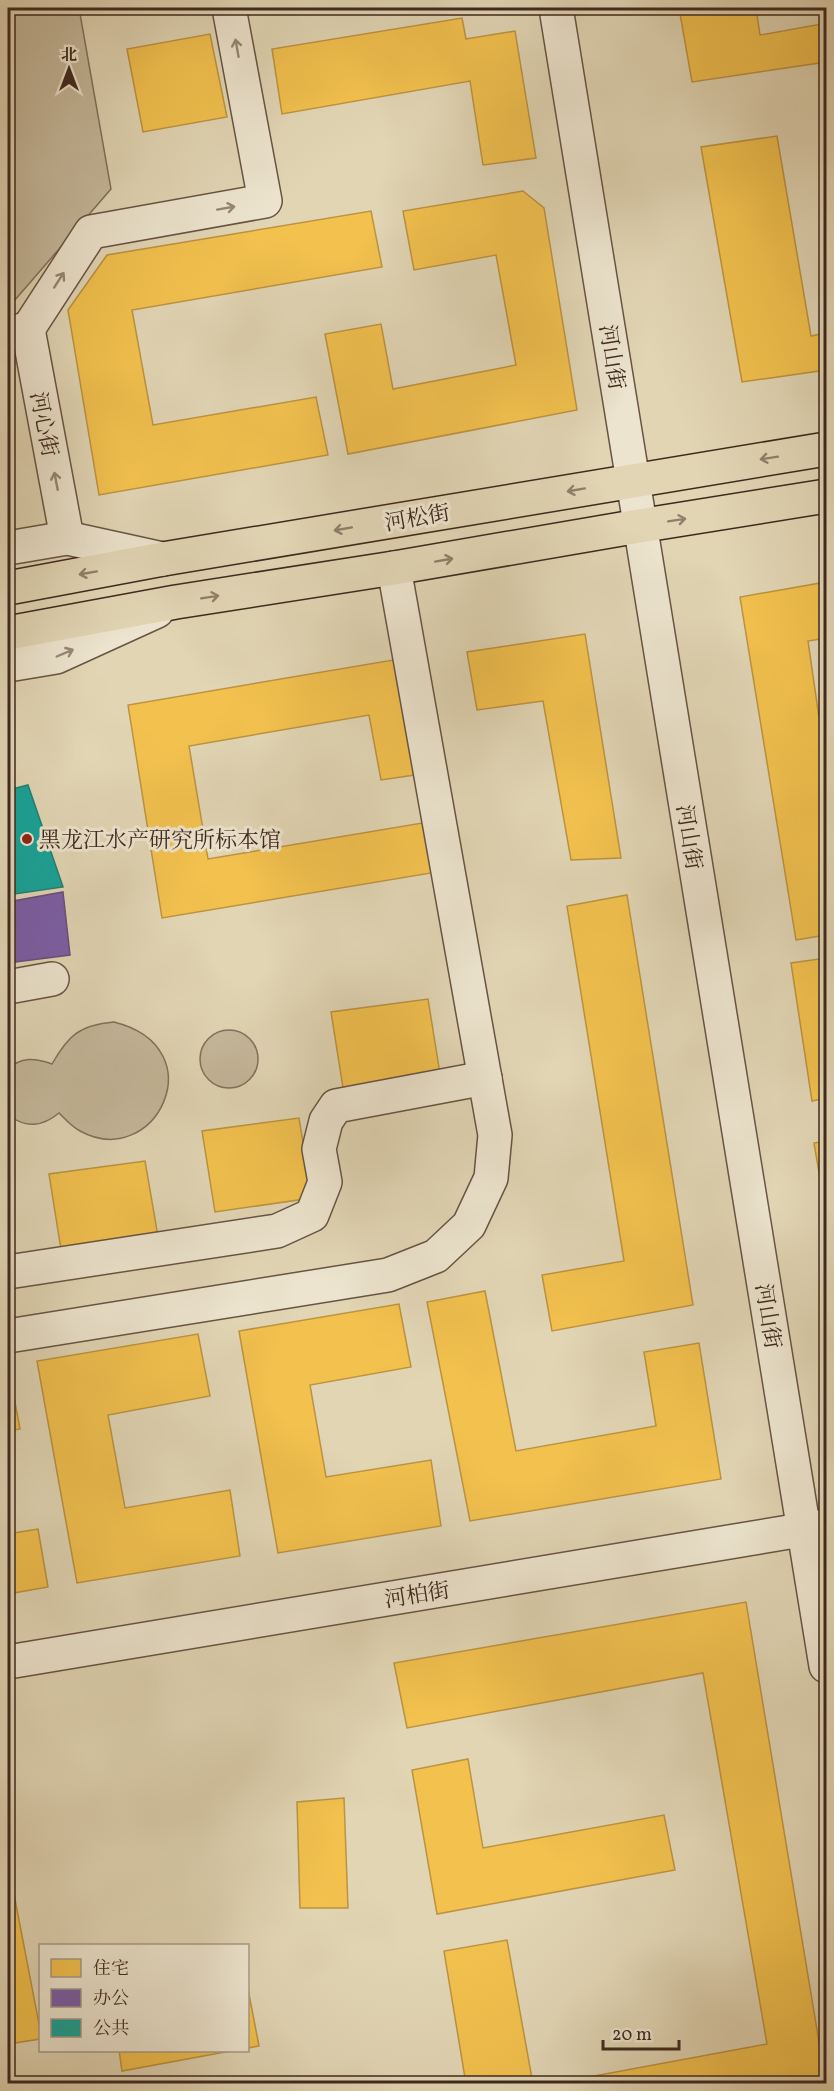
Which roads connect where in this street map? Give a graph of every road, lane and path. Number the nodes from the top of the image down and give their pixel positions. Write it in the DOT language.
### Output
graph roads {
  1 [pos="229,8"];
  2 [pos="556,8"];
  3 [pos="17,331"];
  4 [pos="826,449"];
  5 [pos="633,480"];
  6 [pos="826,496"];
  7 [pos="639,526"];
  8 [pos="67,538"];
  9 [pos="8,548"];
  10 [pos="163,559"];
  11 [pos="394,568"];
  12 [pos="8,588"];
  13 [pos="176,602"];
  14 [pos="8,633"];
  15 [pos="8,664"];
  16 [pos="52,979"];
  17 [pos="8,987"];
  18 [pos="485,1078"];
  19 [pos="8,1272"];
  20 [pos="8,1336"];
  21 [pos="815,1528"];
  22 [pos="8,1662"];
  23 [pos="826,1666"];
  3 -- 1 [label="street, one-way"];
  2 -- 5 [label="street, 河山街"];
  8 -- 3 [label="street, 河心街, one-way"];
  4 -- 5 [label="main road, 河松街, one-way"];
  5 -- 7 [label="street, 河山街"];
  5 -- 10 [label="main road, 河松街, one-way"];
  7 -- 6 [label="main road, one-way"];
  11 -- 7 [label="main road, one-way"];
  7 -- 21 [label="street, 河山街"];
  8 -- 9 [label="street"];
  8 -- 10 [label="street"];
  10 -- 12 [label="main road, 河松街, one-way"];
  13 -- 11 [label="main road, one-way"];
  11 -- 18 [label="street"];
  13 -- 14 [label="main road"];
  15 -- 13 [label="street, one-way"];
  16 -- 17 [label="street"];
  18 -- 19 [label="street"];
  18 -- 20 [label="street"];
  21 -- 22 [label="street, 河柏街"];
  21 -- 23 [label="street, 河山街"];
}
